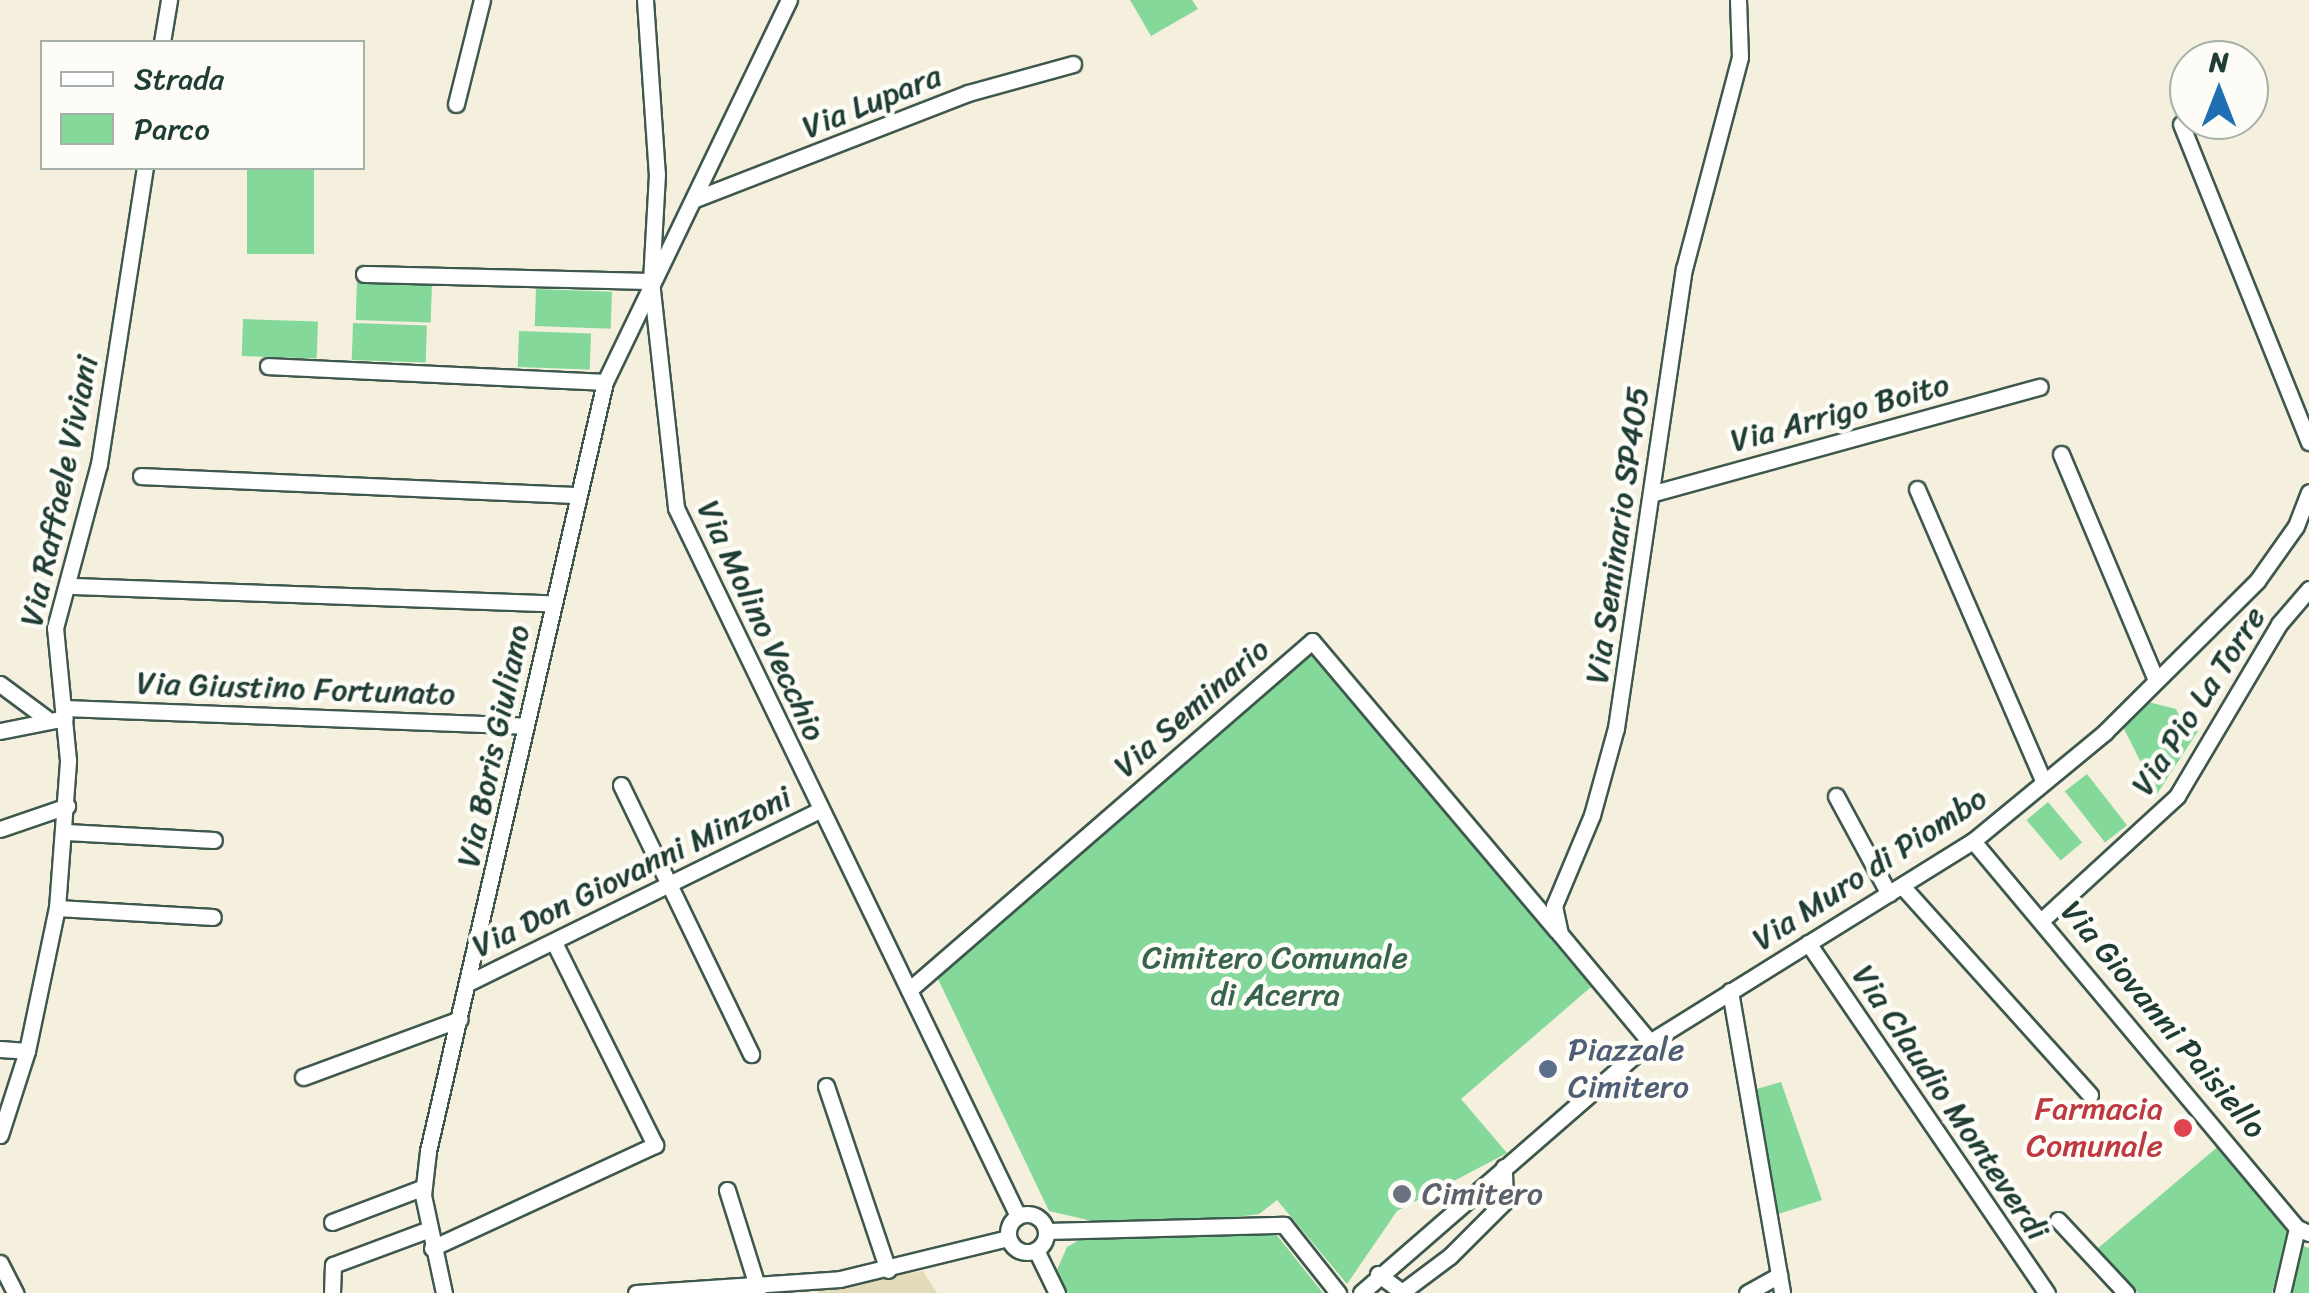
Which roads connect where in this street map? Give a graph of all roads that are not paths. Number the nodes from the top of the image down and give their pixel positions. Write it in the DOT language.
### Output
graph roads {
  1 [pos="168,0"];
  2 [pos="482,0"];
  3 [pos="644,0"];
  4 [pos="790,0"];
  5 [pos="1738,0"];
  6 [pos="162,40"];
  7 [pos="1073,64"];
  8 [pos="456,104"];
  9 [pos="2187,140"];
  10 [pos="145,170"];
  11 [pos="694,199"];
  12 [pos="364,274"];
  13 [pos="651,282"];
  14 [pos="268,366"];
  15 [pos="605,382"];
  16 [pos="2040,387"];
  17 [pos="2309,442"];
  18 [pos="2060,454"];
  19 [pos="141,476"];
  20 [pos="1917,489"];
  21 [pos="2309,492"];
  22 [pos="1654,493"];
  23 [pos="579,495"];
  24 [pos="74,586"];
  25 [pos="2309,589"];
  26 [pos="554,604"];
  27 [pos="2156,680"];
  28 [pos="0,684"];
  29 [pos="64,713"];
  30 [pos="46,718"];
  31 [pos="526,726"];
  32 [pos="0,732"];
  33 [pos="2044,782"];
  34 [pos="621,785"];
  35 [pos="1836,796"];
  36 [pos="67,806"];
  37 [pos="820,810"];
  38 [pos="0,829"];
  39 [pos="66,832"];
  40 [pos="214,840"];
  41 [pos="1973,841"];
  42 [pos="670,884"];
  43 [pos="1896,890"];
  44 [pos="57,908"];
  45 [pos="213,917"];
  46 [pos="2043,919"];
  47 [pos="1560,934"];
  48 [pos="554,942"];
  49 [pos="1808,943"];
  50 [pos="468,983"];
  51 [pos="908,990"];
  52 [pos="1730,991"];
  53 [pos="460,1019"];
  54 [pos="1650,1042"];
  55 [pos="0,1048"];
  56 [pos="27,1052"];
  57 [pos="751,1054"];
  58 [pos="304,1077"];
  59 [pos="826,1086"];
  60 [pos="2090,1096"];
  61 [pos="0,1135"];
  62 [pos="1504,1167"];
  63 [pos="424,1188"];
  64 [pos="727,1190"];
  65 [pos="1018,1216"];
  66 [pos="2058,1220"];
  67 [pos="332,1222"];
  68 [pos="427,1230"];
  69 [pos="2303,1231"];
  70 [pos="1047,1232"];
  71 [pos="1008,1238"];
  72 [pos="432,1248"];
  73 [pos="1036,1250"];
  74 [pos="0,1263"];
  75 [pos="888,1270"];
  76 [pos="1378,1274"];
  77 [pos="1779,1275"];
  78 [pos="758,1289"];
  79 [pos="674,1292"];
  80 [pos="1364,1292"];
  81 [pos="15,1293"];
  82 [pos="332,1293"];
  83 [pos="444,1293"];
  84 [pos="636,1293"];
  85 [pos="1057,1293"];
  86 [pos="1338,1293"];
  87 [pos="1746,1293"];
  88 [pos="1782,1293"];
  89 [pos="2047,1293"];
  90 [pos="2126,1293"];
  91 [pos="2282,1293"];
  1 -- 6 [label="street"];
  2 -- 8 [label="street"];
  3 -- 13 [label="street, Via Molino Vecchio"];
  4 -- 11 [label="street, Via Boris Giuliano"];
  5 -- 22 [label="street, Via Seminario SP405"];
  7 -- 11 [label="street, Via Lupara"];
  9 -- 17 [label="street"];
  10 -- 29 [label="street, Via Raffaele Viviani"];
  11 -- 13 [label="street, Via Boris Giuliano"];
  12 -- 13 [label="street"];
  13 -- 15 [label="street, Via Boris Giuliano"];
  13 -- 37 [label="street, Via Molino Vecchio"];
  14 -- 15 [label="street"];
  15 -- 23 [label="street, Via Boris Giuliano"];
  16 -- 22 [label="street, Via Arrigo Boito"];
  18 -- 27 [label="street"];
  19 -- 23 [label="street"];
  20 -- 33 [label="street"];
  21 -- 27 [label="street, Via Muro di Piombo"];
  22 -- 47 [label="street, Via Seminario SP405"];
  23 -- 26 [label="street, Via Boris Giuliano"];
  24 -- 26 [label="street"];
  25 -- 46 [label="street, Via Pio La Torre"];
  26 -- 31 [label="street, Via Boris Giuliano"];
  27 -- 33 [label="street, Via Muro di Piombo"];
  28 -- 30 [label="street"];
  29 -- 30 [label="street, Via Giustino Fortunato"];
  29 -- 31 [label="street, Via Giustino Fortunato"];
  29 -- 36 [label="street, Via Raffaele Viviani"];
  30 -- 32 [label="street, Via Giustino Fortunato"];
  31 -- 50 [label="street, Via Boris Giuliano"];
  33 -- 41 [label="street, Via Muro di Piombo"];
  34 -- 42 [label="street"];
  35 -- 43 [label="street"];
  36 -- 38 [label="street"];
  36 -- 39 [label="street, Via Raffaele Viviani"];
  37 -- 42 [label="street, Via Don Giovanni Minzoni"];
  37 -- 51 [label="street, Via Molino Vecchio"];
  39 -- 40 [label="street"];
  39 -- 44 [label="street, Via Raffaele Viviani"];
  41 -- 43 [label="street, Via Muro di Piombo"];
  41 -- 46 [label="street, Via Giovanni Paisiello"];
  42 -- 48 [label="street, Via Don Giovanni Minzoni"];
  42 -- 57 [label="street"];
  43 -- 49 [label="street, Via Muro di Piombo"];
  43 -- 60 [label="street"];
  44 -- 45 [label="street"];
  44 -- 56 [label="street, Via Raffaele Viviani"];
  46 -- 69 [label="street, Via Giovanni Paisiello"];
  47 -- 51 [label="street, Via Seminario"];
  47 -- 54 [label="street"];
  48 -- 50 [label="street, Via Don Giovanni Minzoni"];
  48 -- 72 [label="street"];
  49 -- 52 [label="street, Via Muro di Piombo"];
  49 -- 89 [label="street, Via Claudio Monteverdi"];
  50 -- 53 [label="street, Via Boris Giuliano"];
  51 -- 65 [label="street, Via Molino Vecchio"];
  52 -- 54 [label="street, Via Muro di Piombo"];
  52 -- 77 [label="street"];
  53 -- 58 [label="street"];
  53 -- 63 [label="street, Via Boris Giuliano"];
  54 -- 62 [label="street, Via Muro di Piombo"];
  55 -- 56 [label="street"];
  56 -- 61 [label="street, Via Raffaele Viviani"];
  59 -- 75 [label="street"];
  62 -- 76 [label="street, Via Muro di Piombo"];
  62 -- 76 [label="street"];
  63 -- 67 [label="street"];
  63 -- 68 [label="street, Via Boris Giuliano"];
  64 -- 78 [label="street"];
  65 -- 70 [label="street"];
  65 -- 71 [label="street"];
  66 -- 90 [label="street"];
  68 -- 72 [label="street, Via Boris Giuliano"];
  68 -- 82 [label="street"];
  69 -- 91 [label="street"];
  70 -- 73 [label="street"];
  70 -- 86 [label="street"];
  71 -- 73 [label="street"];
  71 -- 75 [label="street"];
  72 -- 83 [label="street, Via Boris Giuliano"];
  73 -- 85 [label="street"];
  74 -- 81 [label="street"];
  75 -- 78 [label="street"];
  76 -- 80 [label="street, Via Muro di Piombo"];
  77 -- 87 [label="street"];
  77 -- 88 [label="street"];
  78 -- 79 [label="street"];
  79 -- 84 [label="street"];
}
